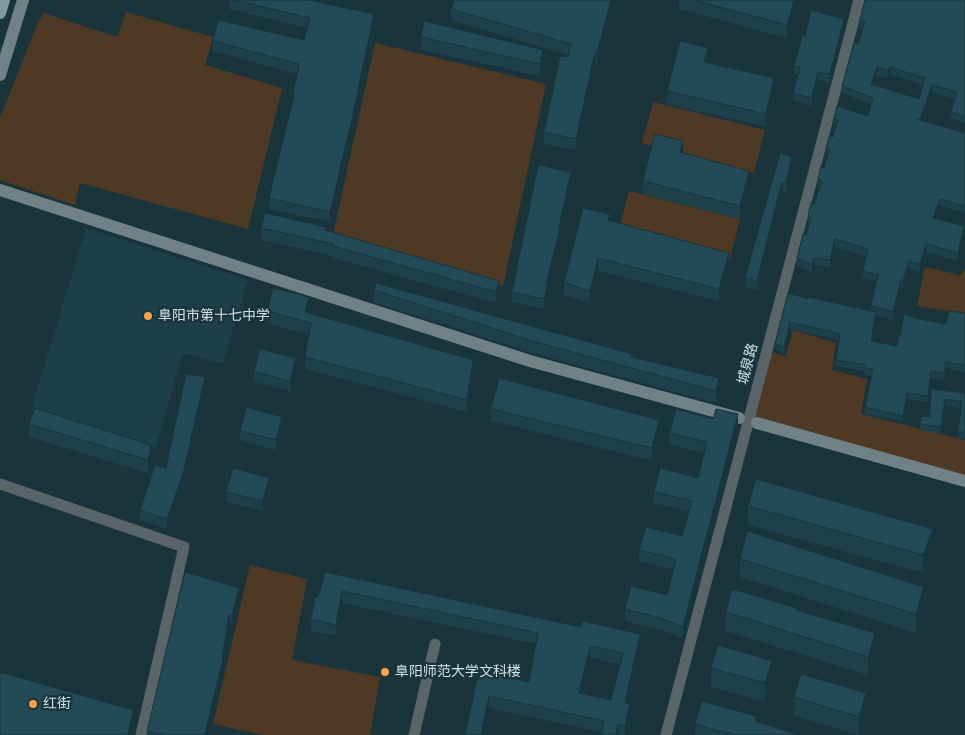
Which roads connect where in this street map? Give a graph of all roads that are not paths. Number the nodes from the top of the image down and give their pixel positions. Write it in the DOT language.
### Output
graph roads {
  1 [pos="4,0"];
  2 [pos="23,0"];
  3 [pos="859,0"];
  4 [pos="0,13"];
  5 [pos="0,75"];
  6 [pos="0,190"];
  7 [pos="739,418"];
  8 [pos="757,423"];
  9 [pos="965,480"];
  10 [pos="0,484"];
  11 [pos="435,644"];
  12 [pos="141,735"];
  13 [pos="414,735"];
  14 [pos="666,735"];
  1 -- 4 [label="main road"];
  2 -- 5 [label="main road"];
  3 -- 14 [label="street, 城泉路"];
  6 -- 7 [label="main road"];
  8 -- 9 [label="main road"];
  10 -- 12 [label="street"];
  11 -- 13 [label="street"];
}
